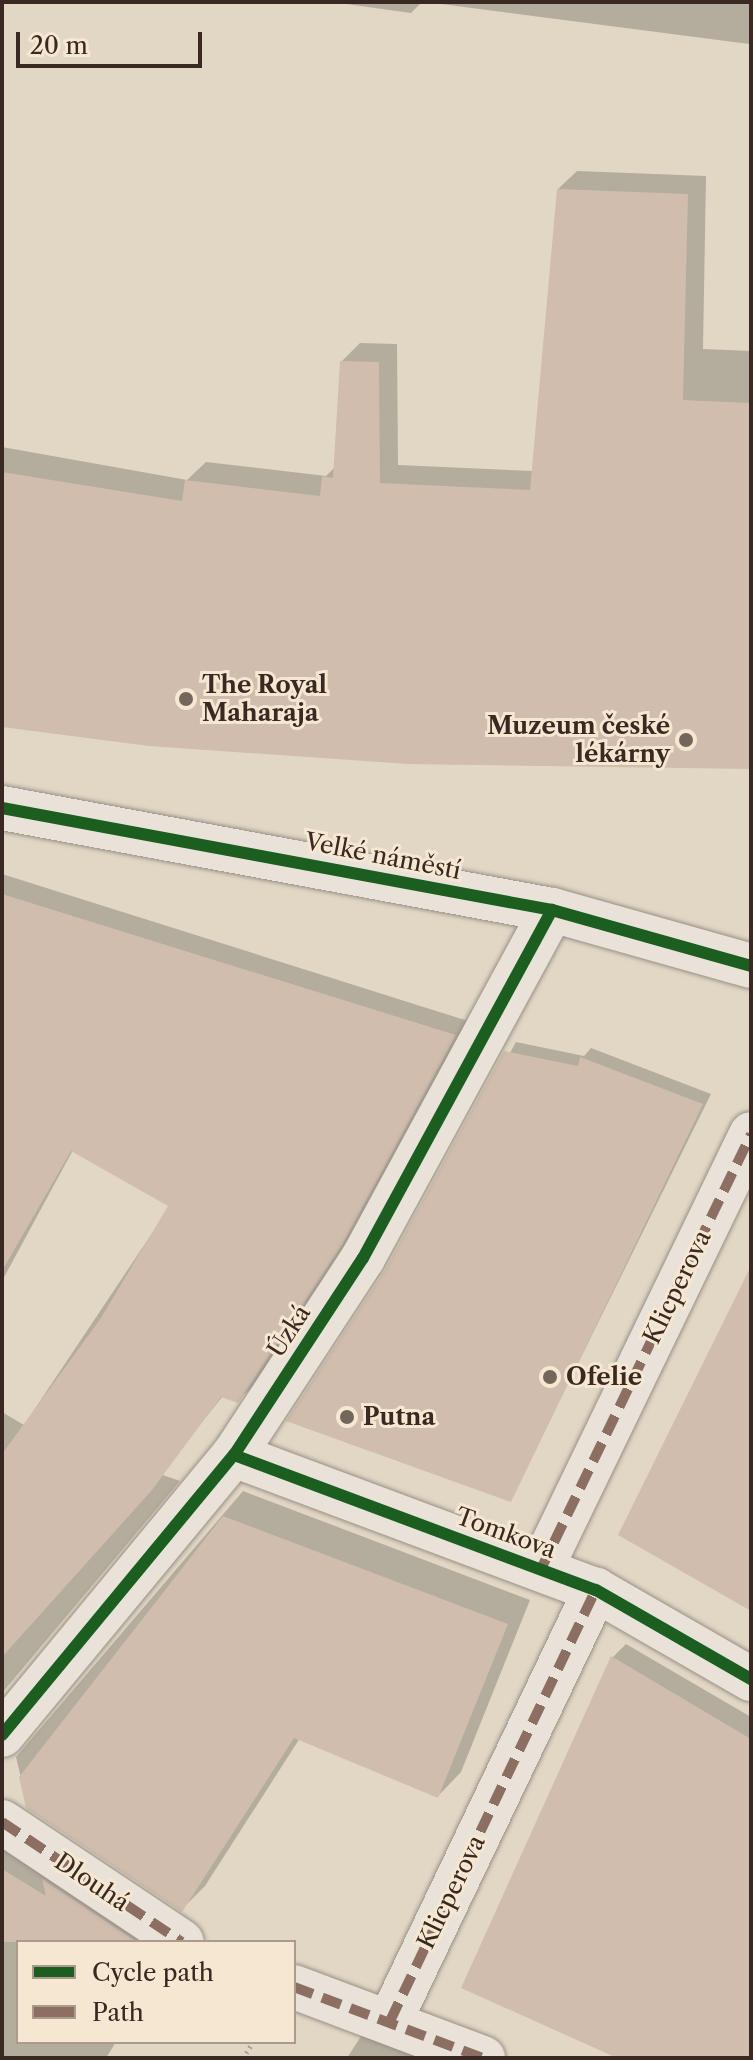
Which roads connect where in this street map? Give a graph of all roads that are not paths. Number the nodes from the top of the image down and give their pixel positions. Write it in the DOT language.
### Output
graph roads {
  1 [pos="2,808"];
  2 [pos="552,910"];
  3 [pos="751,966"];
  4 [pos="751,1134"];
  5 [pos="234,1455"];
  6 [pos="541,1569"];
  7 [pos="596,1590"];
  8 [pos="751,1679"];
  9 [pos="2,1735"];
  10 [pos="2,1822"];
  11 [pos="179,1940"];
  12 [pos="296,1988"];
  13 [pos="390,2021"];
  14 [pos="483,2058"];
  1 -- 2 [label="street, Velké náměstí"];
  2 -- 3 [label="street, Velké náměstí"];
  2 -- 5 [label="street, Úzká"];
  4 -- 6 [label="street, Klicperova"];
  5 -- 6 [label="street, Tomkova"];
  5 -- 9 [label="street, Úzká"];
  6 -- 7 [label="street, Tomkova"];
  7 -- 8 [label="street, Tomkova"];
  7 -- 13 [label="street, Klicperova"];
  10 -- 11 [label="street, Dlouhá"];
  12 -- 13 [label="street"];
  13 -- 14 [label="street"];
}
